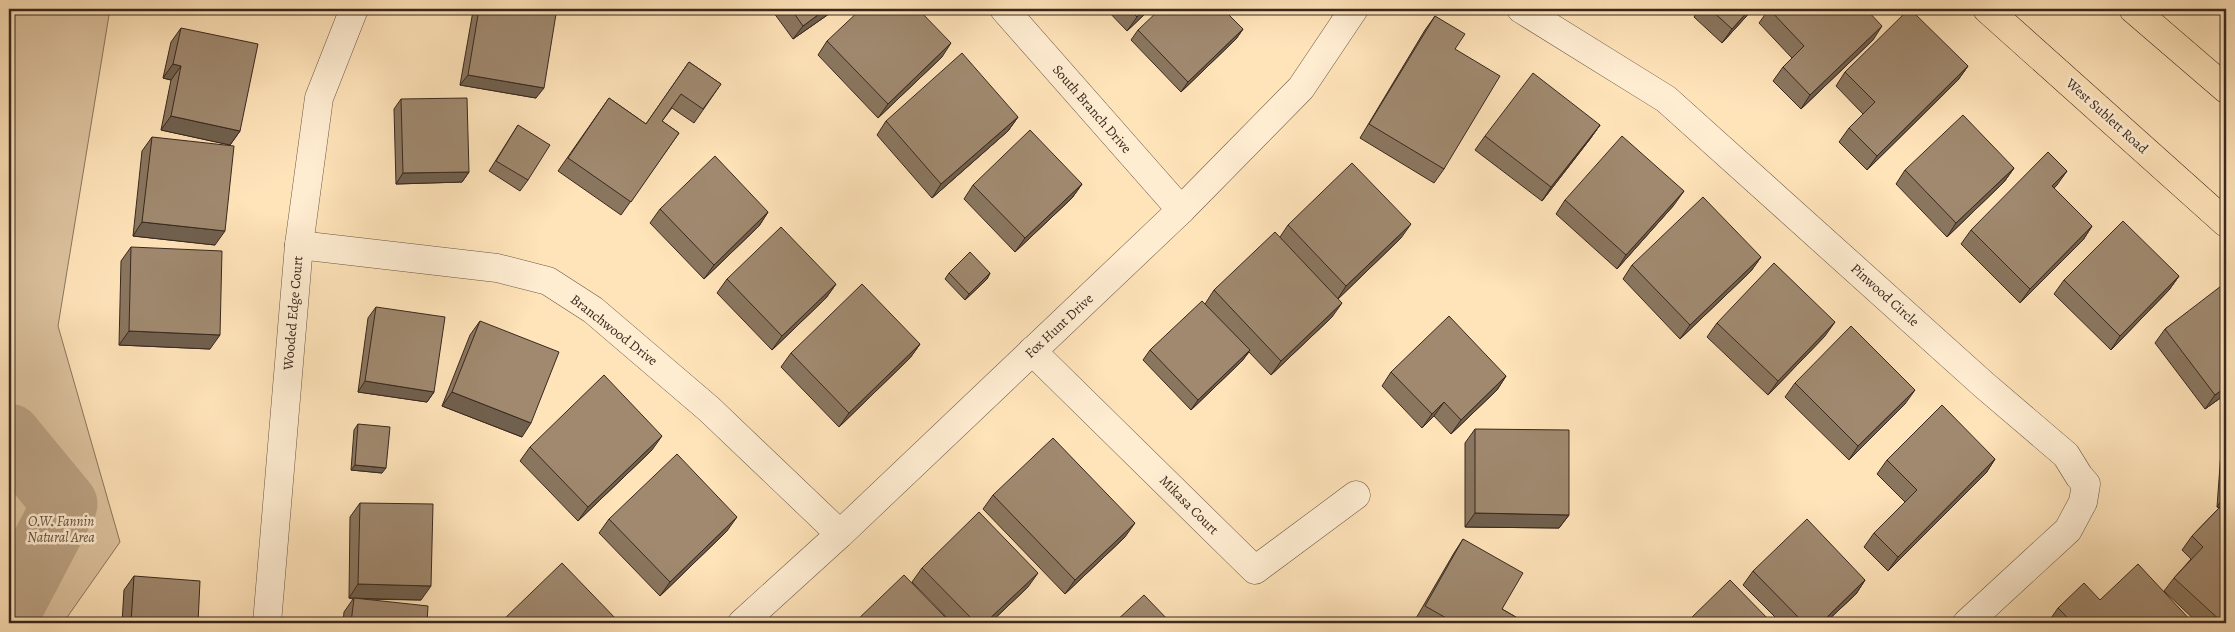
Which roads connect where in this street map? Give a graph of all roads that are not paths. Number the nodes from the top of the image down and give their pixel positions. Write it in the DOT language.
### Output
graph roads {
  1 [pos="354,9"];
  2 [pos="1004,9"];
  3 [pos="1354,9"];
  4 [pos="1522,9"];
  5 [pos="1988,9"];
  6 [pos="2133,9"];
  7 [pos="2226,90"];
  8 [pos="1181,210"];
  9 [pos="2226,223"];
  10 [pos="299,245"];
  11 [pos="1032,351"];
  12 [pos="1356,495"];
  13 [pos="840,534"];
  14 [pos="268,623"];
  15 [pos="742,623"];
  16 [pos="1967,623"];
  1 -- 10 [label="street, Wooded Edge Court"];
  2 -- 8 [label="street, South Branch Drive"];
  3 -- 8 [label="street, Fox Hunt Drive"];
  4 -- 16 [label="street, Pinwood Circle"];
  5 -- 9 [label="main road, West Sublett Road"];
  6 -- 7 [label="main road"];
  8 -- 11 [label="street, Fox Hunt Drive"];
  10 -- 13 [label="street, Branchwood Drive"];
  10 -- 14 [label="street, Wooded Edge Court"];
  11 -- 12 [label="street, Mikasa Court"];
  11 -- 13 [label="street, Fox Hunt Drive"];
  13 -- 15 [label="street, Fox Hunt Drive"];
}
